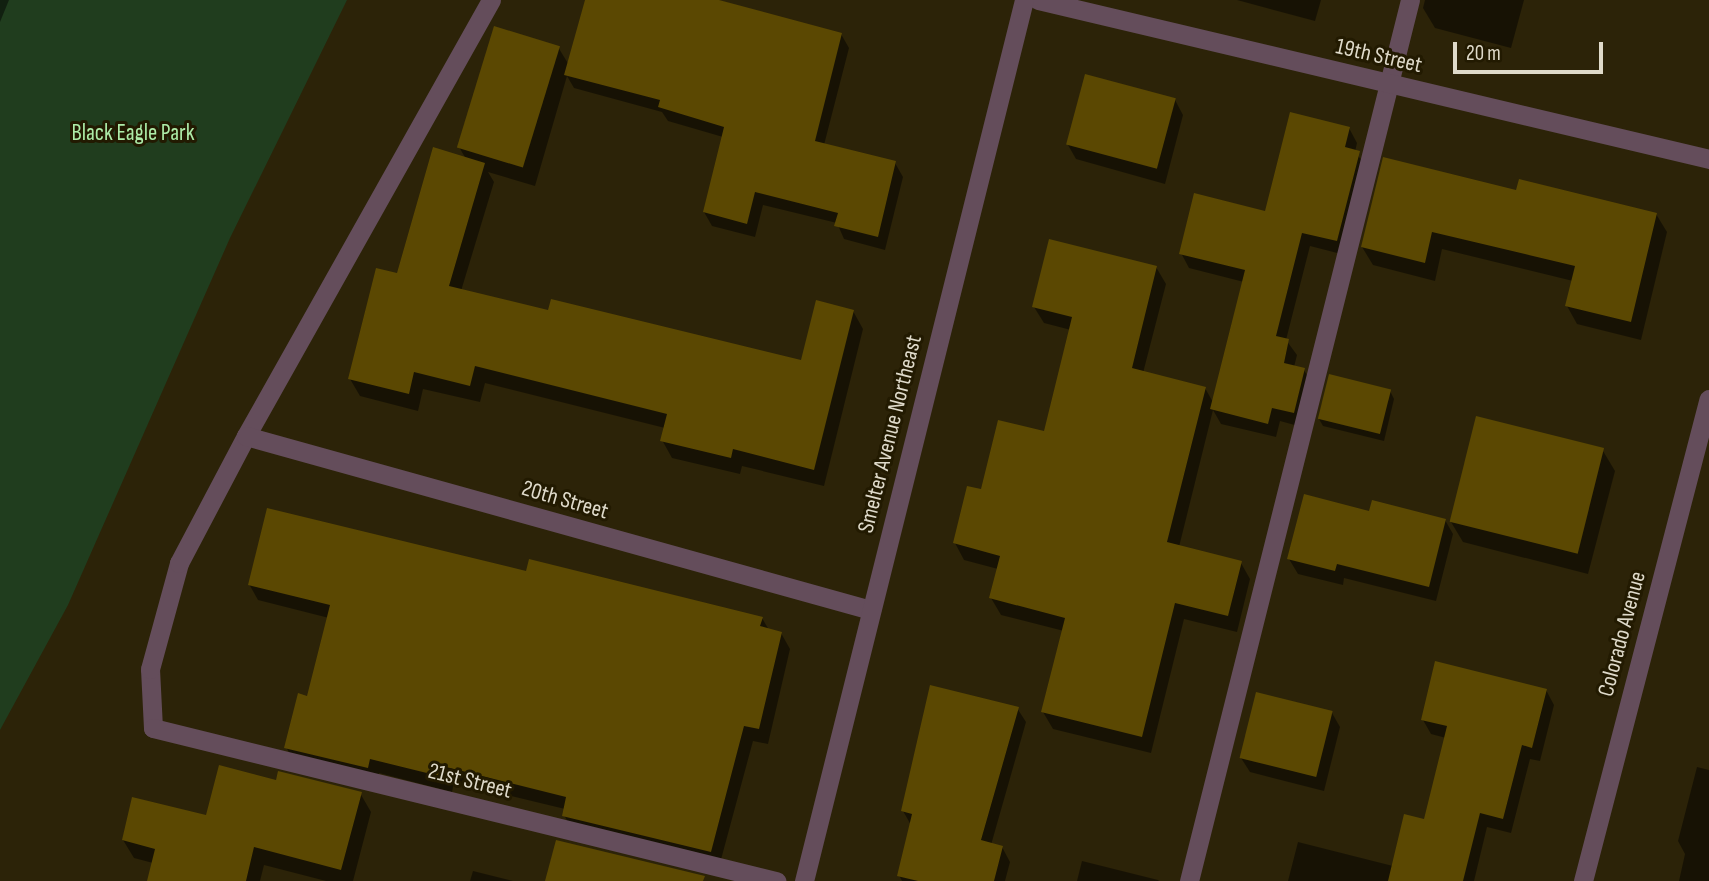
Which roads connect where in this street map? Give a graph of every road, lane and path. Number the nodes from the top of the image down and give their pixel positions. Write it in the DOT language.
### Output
graph roads {
  1 [pos="491,0"];
  2 [pos="1024,0"];
  3 [pos="1038,0"];
  4 [pos="1410,0"];
  5 [pos="1390,84"];
  6 [pos="1709,159"];
  7 [pos="1709,400"];
  8 [pos="246,436"];
  9 [pos="871,610"];
  10 [pos="776,881"];
  11 [pos="804,881"];
  12 [pos="1189,881"];
  13 [pos="1583,881"];
  1 -- 8 [label="street"];
  2 -- 9 [label="street, Smelter Avenue Northeast"];
  3 -- 5 [label="street, 19th Street"];
  4 -- 5 [label="street"];
  5 -- 6 [label="street, 19th Street"];
  5 -- 12 [label="street"];
  7 -- 13 [label="street, Colorado Avenue"];
  8 -- 9 [label="street, 20th Street"];
  8 -- 10 [label="street, 21st Street"];
  9 -- 11 [label="street, Smelter Avenue Northeast"];
}
